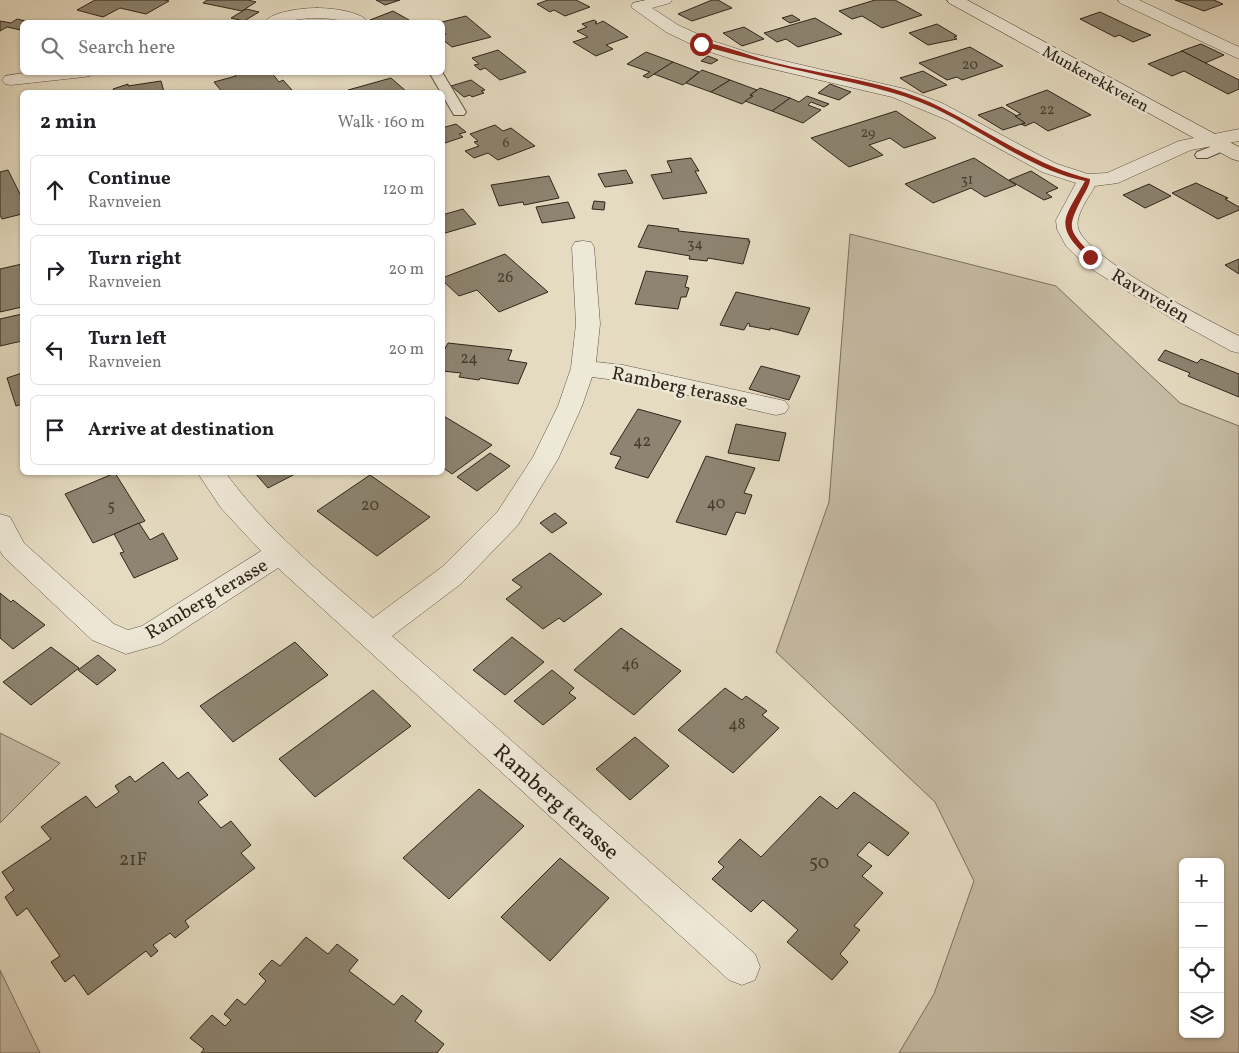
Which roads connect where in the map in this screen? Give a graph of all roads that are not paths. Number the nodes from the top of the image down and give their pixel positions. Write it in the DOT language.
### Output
graph roads {
  1 [pos="664,0"];
  2 [pos="955,0"];
  3 [pos="1126,0"];
  4 [pos="633,4"];
  5 [pos="279,20"];
  6 [pos="355,20"];
  7 [pos="1239,54"];
  8 [pos="37,75"];
  9 [pos="438,75"];
  10 [pos="5,77"];
  11 [pos="27,90"];
  12 [pos="459,112"];
  13 [pos="1239,135"];
  14 [pos="1212,147"];
  15 [pos="1239,155"];
  16 [pos="1088,180"];
  17 [pos="583,248"];
  18 [pos="1239,346"];
  19 [pos="583,368"];
  20 [pos="776,407"];
  21 [pos="212,475"];
  22 [pos="0,524"];
  23 [pos="280,552"];
  24 [pos="372,635"];
  25 [pos="742,967"];
  1 -- 4 [label="street"];
  2 -- 14 [label="street, Munkerekkveien"];
  3 -- 7 [label="street"];
  4 -- 16 [label="street"];
  5 -- 6 [label="street"];
  8 -- 10 [label="street"];
  9 -- 12 [label="lane"];
  10 -- 11 [label="street"];
  13 -- 14 [label="street"];
  14 -- 15 [label="street, Munkerekkveien"];
  14 -- 16 [label="street"];
  16 -- 18 [label="street, Ravnveien"];
  17 -- 19 [label="street"];
  19 -- 20 [label="street, Ramberg terasse"];
  19 -- 24 [label="street"];
  21 -- 23 [label="street, Ramberg terasse"];
  22 -- 23 [label="street, Ramberg terasse"];
  23 -- 24 [label="street, Ramberg terasse"];
  24 -- 25 [label="street, Ramberg terasse"];
}
